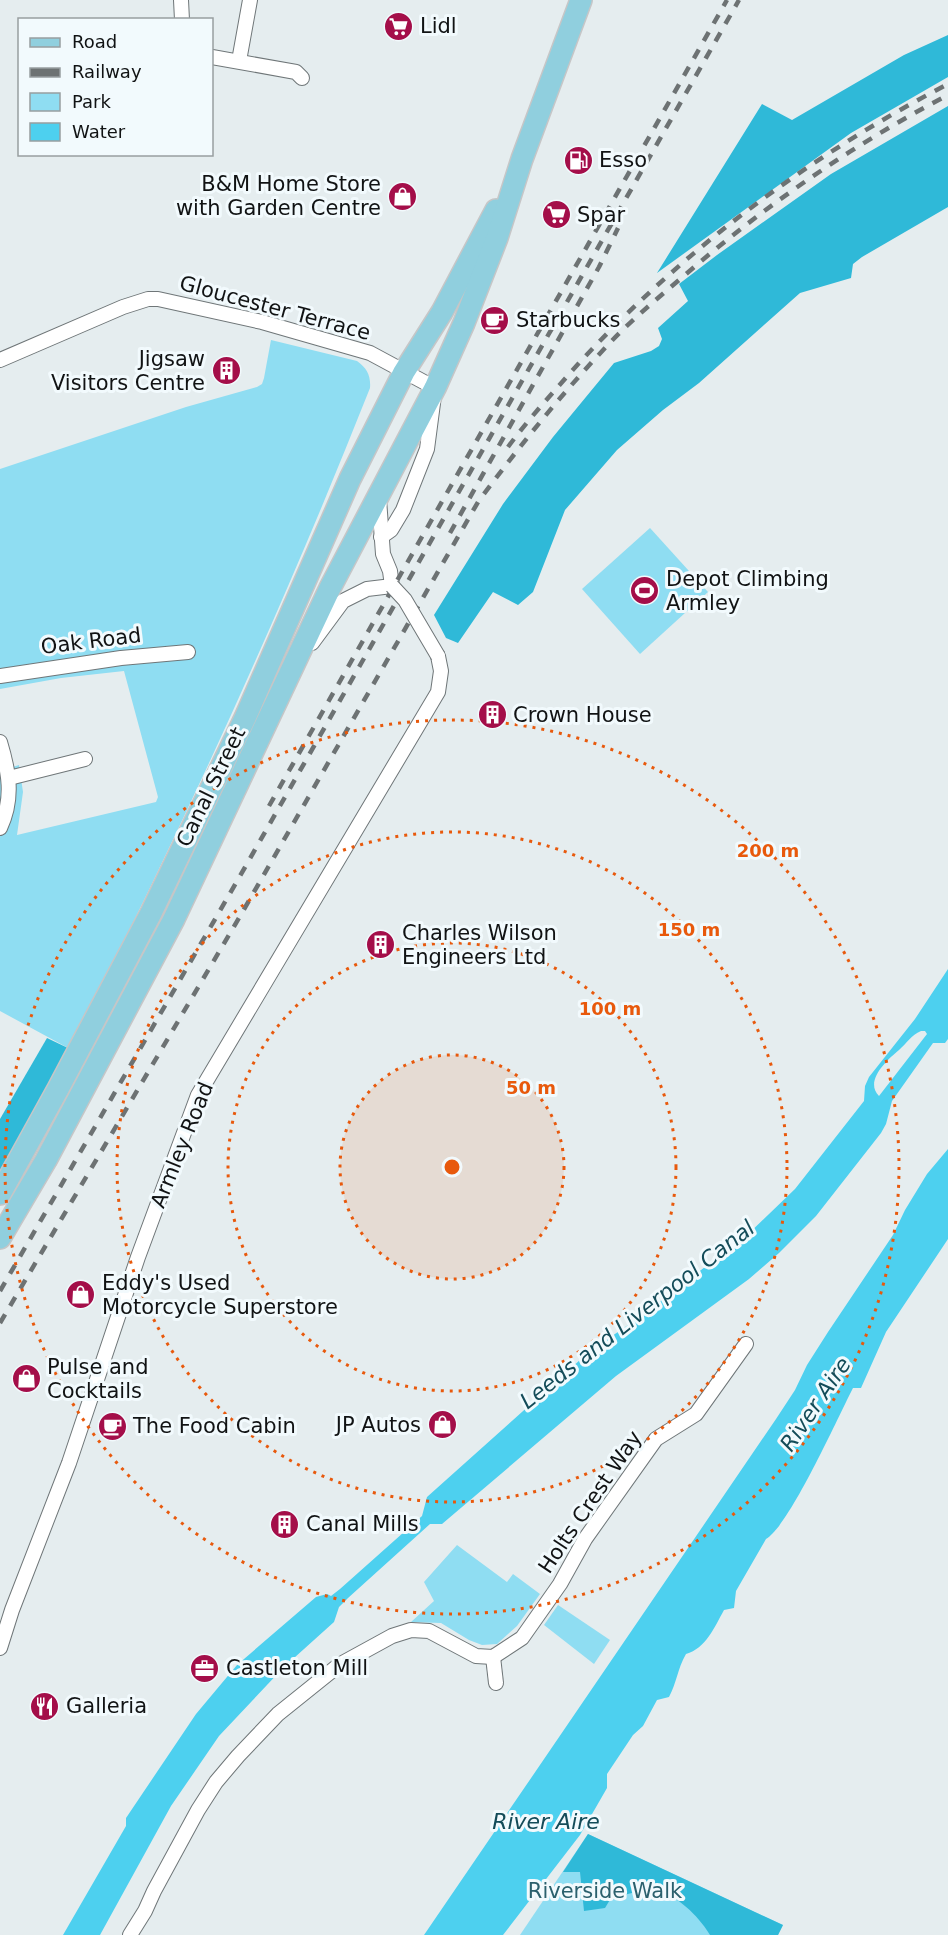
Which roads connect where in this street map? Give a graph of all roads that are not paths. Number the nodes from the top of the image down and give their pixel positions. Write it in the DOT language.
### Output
graph roads {
  1 [pos="181,0"];
  2 [pos="250,0"];
  3 [pos="581,0"];
  4 [pos="182,18"];
  5 [pos="213,57"];
  6 [pos="239,61"];
  7 [pos="302,78"];
  8 [pos="522,159"];
  9 [pos="0,360"];
  10 [pos="404,372"];
  11 [pos="435,388"];
  12 [pos="379,494"];
  13 [pos="381,537"];
  14 [pos="392,586"];
  15 [pos="188,652"];
  16 [pos="0,676"];
  17 [pos="287,678"];
  18 [pos="0,742"];
  19 [pos="85,759"];
  20 [pos="9,778"];
  21 [pos="0,828"];
  22 [pos="0,1194"];
  23 [pos="0,1238"];
  24 [pos="746,1344"];
  25 [pos="0,1647"];
  26 [pos="493,1657"];
  27 [pos="496,1683"];
  28 [pos="130,1935"];
  1 -- 4 [label="street"];
  2 -- 6 [label="street"];
  3 -- 8 [label="main road"];
  5 -- 6 [label="street"];
  6 -- 7 [label="street"];
  8 -- 10 [label="main road, Canal Street"];
  8 -- 11 [label="main road, Canal Street"];
  9 -- 10 [label="street, Gloucester Terrace"];
  10 -- 11 [label="street, Gloucester Terrace"];
  10 -- 22 [label="main road, Canal Street"];
  11 -- 12 [label="main road, Canal Street"];
  11 -- 13 [label="street"];
  12 -- 13 [label="street, Armley Road"];
  12 -- 17 [label="main road, Canal Street"];
  13 -- 14 [label="street, Armley Road"];
  14 -- 17 [label="street"];
  14 -- 25 [label="street, Armley Road, bridge"];
  15 -- 16 [label="street, Oak Road"];
  17 -- 23 [label="main road, Canal Street"];
  18 -- 20 [label="street"];
  19 -- 20 [label="street"];
  20 -- 21 [label="street"];
  24 -- 26 [label="street, Holts Crest Way"];
  26 -- 27 [label="street"];
  26 -- 28 [label="street"];
}
